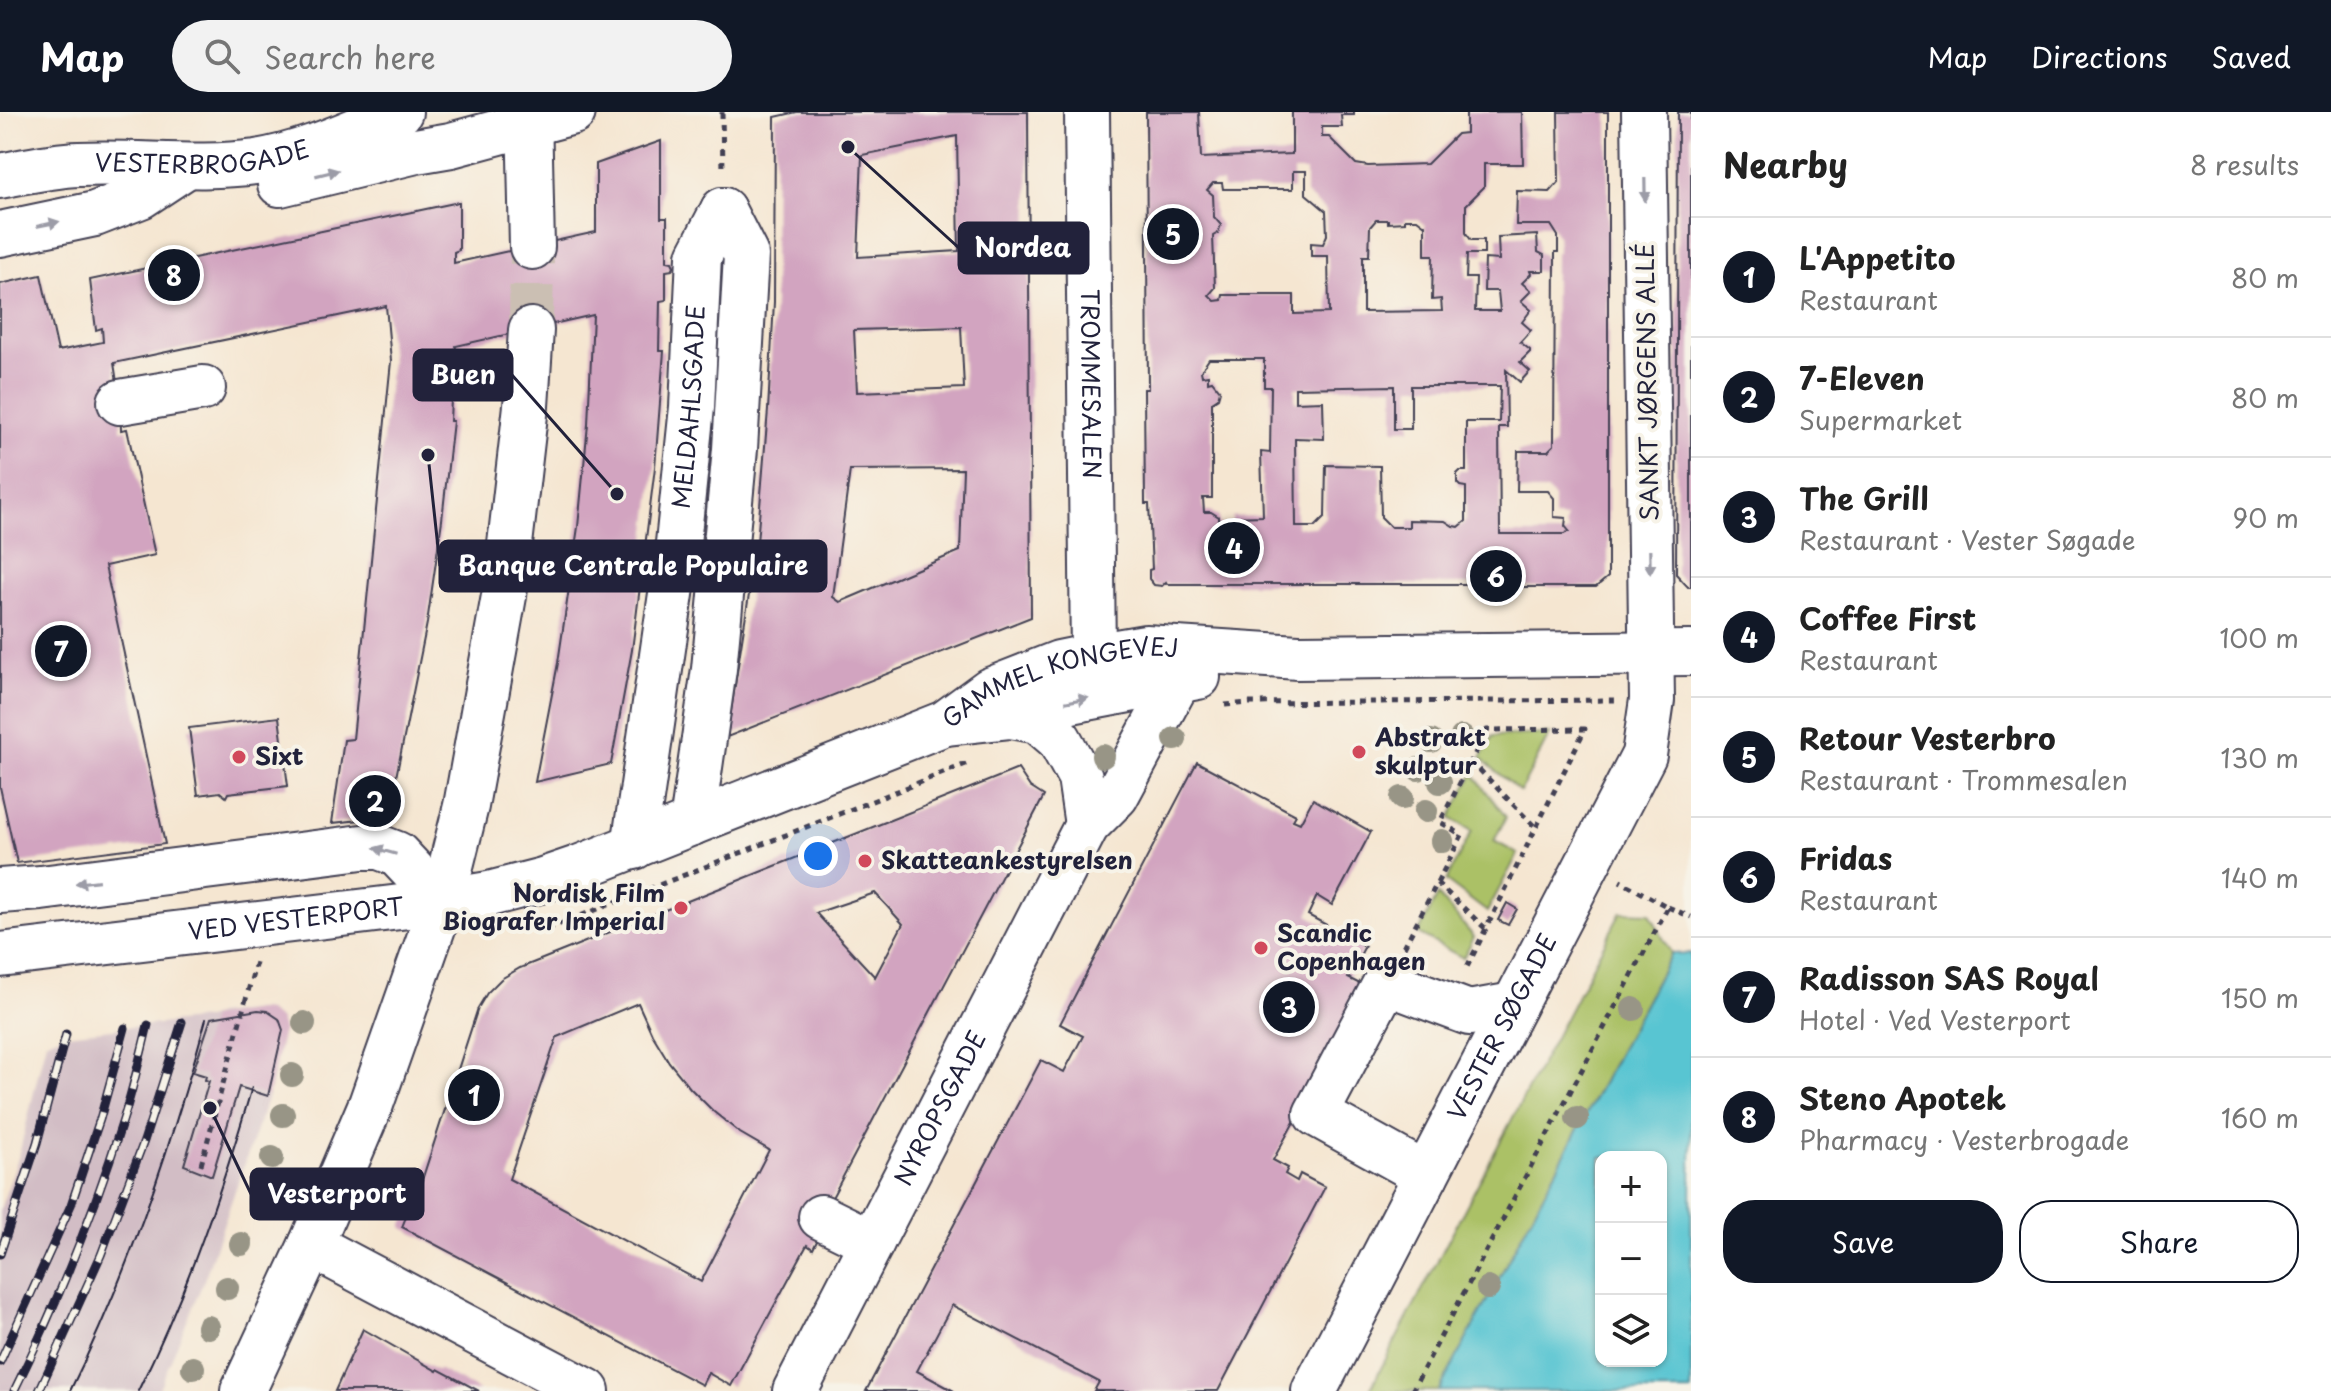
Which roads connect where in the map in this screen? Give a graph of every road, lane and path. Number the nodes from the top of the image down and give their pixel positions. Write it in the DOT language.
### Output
graph roads {
  1 [pos="400,112"];
  2 [pos="573,112"];
  3 [pos="722,112"];
  4 [pos="1087,112"];
  5 [pos="1644,112"];
  6 [pos="529,118"];
  7 [pos="185,167"];
  8 [pos="0,176"];
  9 [pos="723,210"];
  10 [pos="0,234"];
  11 [pos="532,247"];
  12 [pos="531,330"];
  13 [pos="203,388"];
  14 [pos="120,402"];
  15 [pos="1671,653"];
  16 [pos="1093,656"];
  17 [pos="1298,657"];
  18 [pos="1178,681"];
  19 [pos="1011,716"];
  20 [pos="945,723"];
  21 [pos="1471,761"];
  22 [pos="692,823"];
  23 [pos="1087,825"];
  24 [pos="1536,828"];
  25 [pos="634,847"];
  26 [pos="1437,883"];
  27 [pos="0,891"];
  28 [pos="1640,893"];
  29 [pos="442,902"];
  30 [pos="1668,907"];
  31 [pos="1691,917"];
  32 [pos="1486,929"];
  33 [pos="1417,952"];
  34 [pos="0,955"];
  35 [pos="1395,964"];
  36 [pos="1452,971"];
  37 [pos="1514,1005"];
  38 [pos="241,1012"];
  39 [pos="201,1165"];
  40 [pos="1426,1175"];
  41 [pos="821,1217"];
  42 [pos="872,1242"];
  43 [pos="311,1245"];
  44 [pos="243,1391"];
  45 [pos="587,1391"];
  46 [pos="795,1391"];
  47 [pos="1314,1391"];
  48 [pos="1412,1391"];
  1 -- 7 [label="street, VESTERBROGADE"];
  2 -- 6 [label="street"];
  3 -- 9 [label="path"];
  4 -- 16 [label="street, TROMMESALEN"];
  5 -- 15 [label="street, SANKT JØRGENS ALLÉ, one-way"];
  7 -- 6 [label="street, one-way"];
  6 -- 11 [label="street"];
  7 -- 8 [label="street, VESTERBROGADE"];
  10 -- 7 [label="street, one-way"];
  9 -- 22 [label="street, MELDAHLSGADE"];
  9 -- 25 [label="street, MELDAHLSGADE"];
  12 -- 29 [label="street"];
  13 -- 14 [label="street"];
  15 -- 17 [label="street, GAMMEL KONGEVEJ"];
  15 -- 37 [label="street, VESTER SØGADE"];
  16 -- 17 [label="street, GAMMEL KONGEVEJ"];
  16 -- 20 [label="street, GAMMEL KONGEVEJ"];
  17 -- 18 [label="street, GAMMEL KONGEVEJ"];
  19 -- 18 [label="street, GAMMEL KONGEVEJ, one-way"];
  18 -- 23 [label="street, NYROPSGADE"];
  19 -- 20 [label="street, GAMMEL KONGEVEJ"];
  19 -- 23 [label="street"];
  20 -- 22 [label="street, VED VESTERPORT"];
  21 -- 24 [label="path"];
  21 -- 24 [label="path"];
  21 -- 26 [label="path"];
  22 -- 25 [label="street, VED VESTERPORT"];
  23 -- 42 [label="street, NYROPSGADE"];
  24 -- 32 [label="path"];
  25 -- 29 [label="street, VED VESTERPORT"];
  26 -- 32 [label="path"];
  26 -- 35 [label="path"];
  29 -- 27 [label="street, one-way"];
  28 -- 30 [label="path"];
  29 -- 34 [label="street, VED VESTERPORT"];
  29 -- 43 [label="street"];
  30 -- 31 [label="path"];
  30 -- 48 [label="path"];
  32 -- 36 [label="path"];
  33 -- 35 [label="path"];
  35 -- 37 [label="street"];
  35 -- 40 [label="street"];
  37 -- 40 [label="street, VESTER SØGADE"];
  38 -- 39 [label="path"];
  40 -- 47 [label="street, VESTER SØGADE"];
  41 -- 42 [label="street"];
  42 -- 46 [label="street, NYROPSGADE"];
  43 -- 44 [label="street"];
  43 -- 45 [label="street"];
}
